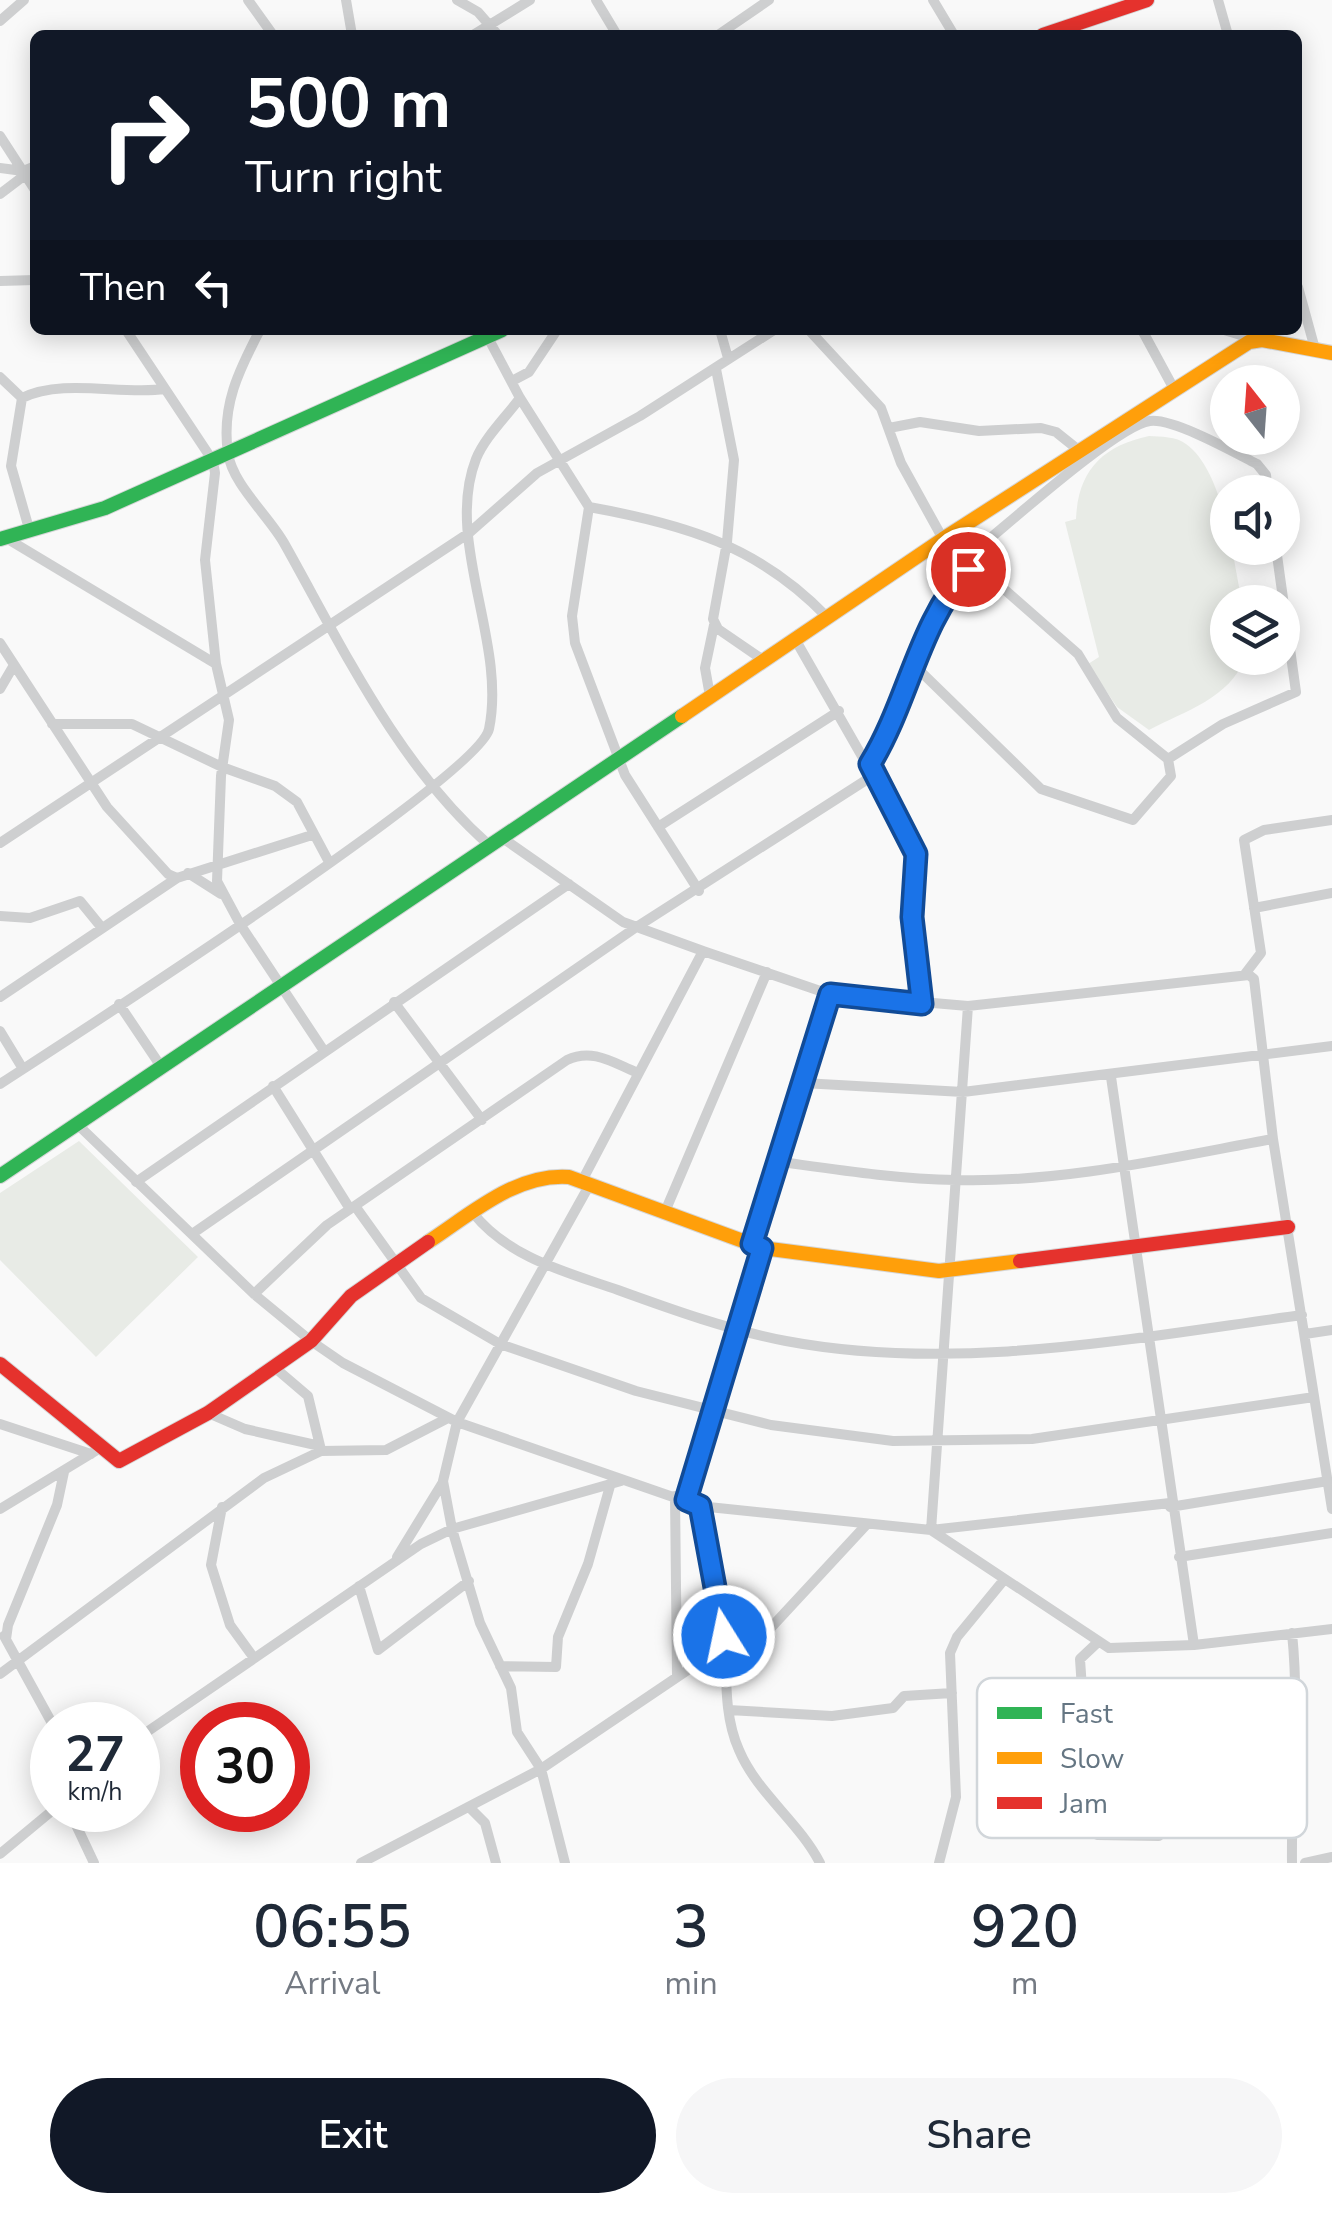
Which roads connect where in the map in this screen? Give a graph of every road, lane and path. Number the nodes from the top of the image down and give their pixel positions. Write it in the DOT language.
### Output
graph roads {
  1 [pos="24,0"];
  2 [pos="248,0"];
  3 [pos="346,0"];
  4 [pos="457,0"];
  5 [pos="530,0"];
  6 [pos="596,0"];
  7 [pos="769,0"];
  8 [pos="933,0"];
  9 [pos="1147,0"];
  10 [pos="1218,0"];
  11 [pos="0,21"];
  12 [pos="490,22"];
  13 [pos="270,30"];
  14 [pos="351,30"];
  15 [pos="480,30"];
  16 [pos="495,30"];
  17 [pos="614,30"];
  18 [pos="725,30"];
  19 [pos="951,30"];
  20 [pos="1058,30"];
  21 [pos="1227,30"];
  22 [pos="0,136"];
  23 [pos="0,168"];
  24 [pos="30,169"];
  25 [pos="24,173"];
  26 [pos="30,182"];
  27 [pos="0,194"];
  28 [pos="30,280"];
  29 [pos="0,282"];
  30 [pos="1302,302"];
  31 [pos="129,335"];
  32 [pos="258,335"];
  33 [pos="486,335"];
  34 [pos="493,335"];
  35 [pos="554,335"];
  36 [pos="721,335"];
  37 [pos="766,335"];
  38 [pos="814,335"];
  39 [pos="1145,335"];
  40 [pos="1240,335"];
  41 [pos="1255,340"];
  42 [pos="1314,349"];
  43 [pos="1332,353"];
  44 [pos="728,358"];
  45 [pos="716,370"];
  46 [pos="0,377"];
  47 [pos="512,382"];
  48 [pos="165,389"];
  49 [pos="1174,389"];
  50 [pos="22,398"];
  51 [pos="520,398"];
  52 [pos="889,428"];
  53 [pos="1084,455"];
  54 [pos="220,459"];
  55 [pos="562,463"];
  56 [pos="1266,475"];
  57 [pos="589,508"];
  58 [pos="30,532"];
  59 [pos="470,533"];
  60 [pos="947,536"];
  61 [pos="3,539"];
  62 [pos="727,542"];
  63 [pos="970,555"];
  64 [pos="1278,565"];
  65 [pos="827,617"];
  66 [pos="714,625"];
  67 [pos="327,626"];
  68 [pos="795,639"];
  69 [pos="0,643"];
  70 [pos="763,660"];
  71 [pos="216,664"];
  72 [pos="14,665"];
  73 [pos="916,667"];
  74 [pos="0,689"];
  75 [pos="225,694"];
  76 [pos="710,696"];
  77 [pos="839,711"];
  78 [pos="52,724"];
  79 [pos="159,736"];
  80 [pos="617,758"];
  81 [pos="1168,759"];
  82 [pos="222,766"];
  83 [pos="872,770"];
  84 [pos="91,784"];
  85 [pos="432,789"];
  86 [pos="1332,820"];
  87 [pos="658,827"];
  88 [pos="312,835"];
  89 [pos="495,841"];
  90 [pos="0,843"];
  91 [pos="329,862"];
  92 [pos="216,863"];
  93 [pos="182,875"];
  94 [pos="568,884"];
  95 [pos="699,890"];
  96 [pos="1332,893"];
  97 [pos="222,894"];
  98 [pos="1254,908"];
  99 [pos="0,916"];
  100 [pos="240,924"];
  101 [pos="102,928"];
  102 [pos="635,928"];
  103 [pos="703,951"];
  104 [pos="767,972"];
  105 [pos="1244,974"];
  106 [pos="282,986"];
  107 [pos="830,994"];
  108 [pos="0,997"];
  109 [pos="394,1002"];
  110 [pos="119,1004"];
  111 [pos="922,1004"];
  112 [pos="968,1006"];
  113 [pos="0,1030"];
  114 [pos="1332,1046"];
  115 [pos="324,1050"];
  116 [pos="1263,1057"];
  117 [pos="439,1064"];
  118 [pos="162,1068"];
  119 [pos="23,1069"];
  120 [pos="636,1072"];
  121 [pos="1111,1078"];
  122 [pos="803,1082"];
  123 [pos="0,1084"];
  124 [pos="273,1086"];
  125 [pos="963,1092"];
  126 [pos="482,1120"];
  127 [pos="78,1126"];
  128 [pos="1273,1138"];
  129 [pos="314,1146"];
  130 [pos="781,1162"];
  131 [pos="1122,1166"];
  132 [pos="0,1176"];
  133 [pos="956,1180"];
  134 [pos="136,1182"];
  135 [pos="586,1182"];
  136 [pos="353,1208"];
  137 [pos="472,1213"];
  138 [pos="664,1214"];
  139 [pos="1288,1227"];
  140 [pos="192,1234"];
  141 [pos="757,1246"];
  142 [pos="1138,1249"];
  143 [pos="394,1264"];
  144 [pos="546,1264"];
  145 [pos="951,1271"];
  146 [pos="254,1294"];
  147 [pos="1302,1314"];
  148 [pos="736,1328"];
  149 [pos="1332,1330"];
  150 [pos="1305,1334"];
  151 [pos="1148,1336"];
  152 [pos="310,1340"];
  153 [pos="500,1344"];
  154 [pos="945,1354"];
  155 [pos="0,1364"];
  156 [pos="274,1367"];
  157 [pos="1314,1397"];
  158 [pos="709,1412"];
  159 [pos="208,1413"];
  160 [pos="453,1420"];
  161 [pos="1159,1422"];
  162 [pos="0,1424"];
  163 [pos="940,1442"];
  164 [pos="320,1448"];
  165 [pos="96,1450"];
  166 [pos="64,1472"];
  167 [pos="443,1481"];
  168 [pos="622,1481"];
  169 [pos="1328,1481"];
  170 [pos="610,1486"];
  171 [pos="680,1498"];
  172 [pos="3,1504"];
  173 [pos="1170,1505"];
  174 [pos="700,1506"];
  175 [pos="222,1507"];
  176 [pos="1332,1510"];
  177 [pos="867,1524"];
  178 [pos="452,1529"];
  179 [pos="931,1530"];
  180 [pos="1332,1534"];
  181 [pos="1179,1557"];
  182 [pos="396,1559"];
  183 [pos="469,1581"];
  184 [pos="1003,1581"];
  185 [pos="359,1586"];
  186 [pos="1332,1628"];
  187 [pos="1292,1634"];
  188 [pos="3,1636"];
  189 [pos="1096,1643"];
  190 [pos="1194,1646"];
  191 [pos="725,1649"];
  192 [pos="254,1658"];
  193 [pos="16,1665"];
  194 [pos="500,1666"];
  195 [pos="0,1674"];
  196 [pos="677,1676"];
  197 [pos="1080,1678"];
  198 [pos="1296,1678"];
  199 [pos="952,1693"];
  200 [pos="39,1702"];
  201 [pos="728,1710"];
  202 [pos="160,1723"];
  203 [pos="542,1769"];
  204 [pos="469,1807"];
  205 [pos="30,1829"];
  206 [pos="79,1832"];
  207 [pos="0,1854"];
  208 [pos="1332,1858"];
  209 [pos="94,1863"];
  210 [pos="361,1863"];
  211 [pos="496,1863"];
  212 [pos="564,1863"];
  213 [pos="820,1863"];
  214 [pos="938,1863"];
  215 [pos="1305,1863"];
  1 -- 11 [label="street"];
  2 -- 13 [label="street"];
  3 -- 14 [label="street"];
  4 -- 12 [label="street"];
  5 -- 12 [label="street"];
  6 -- 17 [label="street"];
  7 -- 18 [label="street"];
  8 -- 19 [label="street"];
  9 -- 20 [label="street"];
  10 -- 21 [label="street"];
  12 -- 15 [label="street"];
  12 -- 16 [label="street"];
  22 -- 25 [label="street"];
  23 -- 25 [label="street"];
  24 -- 25 [label="street"];
  25 -- 26 [label="street"];
  25 -- 27 [label="street"];
  28 -- 29 [label="street"];
  30 -- 42 [label="street"];
  31 -- 48 [label="street"];
  32 -- 54 [label="street"];
  33 -- 54 [label="street"];
  34 -- 47 [label="street"];
  35 -- 47 [label="street"];
  36 -- 44 [label="street"];
  37 -- 44 [label="street"];
  38 -- 52 [label="street"];
  39 -- 49 [label="street"];
  40 -- 41 [label="street"];
  41 -- 42 [label="street"];
  41 -- 49 [label="street"];
  42 -- 43 [label="street"];
  44 -- 45 [label="street"];
  45 -- 55 [label="street"];
  45 -- 62 [label="street"];
  46 -- 50 [label="street"];
  47 -- 51 [label="street"];
  48 -- 50 [label="street"];
  48 -- 54 [label="street"];
  49 -- 53 [label="street"];
  50 -- 58 [label="street"];
  51 -- 55 [label="street"];
  51 -- 59 [label="street"];
  52 -- 53 [label="street"];
  52 -- 60 [label="street"];
  53 -- 56 [label="street"];
  53 -- 60 [label="street"];
  53 -- 63 [label="street"];
  54 -- 58 [label="street"];
  54 -- 67 [label="street"];
  54 -- 71 [label="street"];
  55 -- 57 [label="street"];
  55 -- 59 [label="street"];
  57 -- 62 [label="street"];
  57 -- 80 [label="street"];
  58 -- 61 [label="street"];
  59 -- 67 [label="street"];
  59 -- 85 [label="street"];
  60 -- 63 [label="street"];
  60 -- 65 [label="street"];
  61 -- 71 [label="street"];
  62 -- 65 [label="street"];
  62 -- 66 [label="street"];
  63 -- 73 [label="street"];
  63 -- 81 [label="street"];
  64 -- 81 [label="street"];
  65 -- 68 [label="street"];
  66 -- 70 [label="street"];
  66 -- 76 [label="street"];
  67 -- 75 [label="street"];
  67 -- 85 [label="street"];
  68 -- 70 [label="street"];
  68 -- 77 [label="street"];
  69 -- 72 [label="street"];
  70 -- 76 [label="street"];
  71 -- 75 [label="street"];
  72 -- 74 [label="street"];
  72 -- 78 [label="street"];
  73 -- 81 [label="street"];
  73 -- 83 [label="street"];
  75 -- 79 [label="street"];
  75 -- 82 [label="street"];
  76 -- 80 [label="street"];
  77 -- 83 [label="street"];
  77 -- 87 [label="street"];
  78 -- 79 [label="street"];
  78 -- 84 [label="street"];
  79 -- 82 [label="street"];
  79 -- 84 [label="street"];
  80 -- 87 [label="street"];
  80 -- 89 [label="street"];
  82 -- 88 [label="street"];
  82 -- 92 [label="street"];
  83 -- 95 [label="street"];
  83 -- 111 [label="street"];
  84 -- 90 [label="street"];
  84 -- 93 [label="street"];
  85 -- 89 [label="street"];
  85 -- 91 [label="street"];
  86 -- 98 [label="street"];
  87 -- 95 [label="street"];
  88 -- 91 [label="street"];
  88 -- 92 [label="street"];
  89 -- 94 [label="street"];
  89 -- 106 [label="street"];
  91 -- 100 [label="street"];
  92 -- 93 [label="street"];
  92 -- 97 [label="street"];
  93 -- 97 [label="street"];
  93 -- 101 [label="street"];
  94 -- 102 [label="street"];
  94 -- 109 [label="street"];
  95 -- 102 [label="street"];
  96 -- 98 [label="street"];
  97 -- 100 [label="street"];
  98 -- 105 [label="street"];
  99 -- 101 [label="street"];
  100 -- 106 [label="street"];
  100 -- 110 [label="street"];
  101 -- 108 [label="street"];
  102 -- 103 [label="street"];
  102 -- 117 [label="street"];
  103 -- 104 [label="street"];
  103 -- 120 [label="street"];
  104 -- 107 [label="street"];
  104 -- 138 [label="street"];
  105 -- 112 [label="street"];
  105 -- 116 [label="street"];
  106 -- 115 [label="street"];
  106 -- 118 [label="street"];
  107 -- 111 [label="street"];
  107 -- 122 [label="street"];
  109 -- 115 [label="street"];
  109 -- 117 [label="street"];
  110 -- 118 [label="street"];
  110 -- 119 [label="street"];
  111 -- 112 [label="street"];
  112 -- 125 [label="street"];
  113 -- 119 [label="street"];
  114 -- 116 [label="street"];
  115 -- 124 [label="street"];
  116 -- 121 [label="street"];
  116 -- 128 [label="street"];
  117 -- 126 [label="street"];
  117 -- 129 [label="street"];
  118 -- 127 [label="street"];
  119 -- 123 [label="street"];
  120 -- 126 [label="street"];
  120 -- 135 [label="street"];
  121 -- 125 [label="street"];
  121 -- 131 [label="street"];
  122 -- 125 [label="street"];
  122 -- 130 [label="street"];
  124 -- 129 [label="street"];
  124 -- 134 [label="street"];
  125 -- 133 [label="street"];
  126 -- 136 [label="street"];
  127 -- 132 [label="street"];
  127 -- 134 [label="street"];
  128 -- 131 [label="street"];
  128 -- 139 [label="street"];
  129 -- 136 [label="street"];
  129 -- 140 [label="street"];
  130 -- 133 [label="street"];
  130 -- 141 [label="street"];
  131 -- 133 [label="street"];
  131 -- 142 [label="street"];
  133 -- 145 [label="street"];
  134 -- 140 [label="street"];
  135 -- 137 [label="street"];
  135 -- 138 [label="street"];
  135 -- 144 [label="street"];
  136 -- 143 [label="street"];
  136 -- 146 [label="street"];
  137 -- 143 [label="street"];
  137 -- 144 [label="street"];
  138 -- 141 [label="street"];
  139 -- 142 [label="street"];
  139 -- 147 [label="street"];
  140 -- 146 [label="street"];
  141 -- 145 [label="street"];
  141 -- 148 [label="street"];
  142 -- 145 [label="street"];
  142 -- 151 [label="street"];
  143 -- 152 [label="street"];
  143 -- 153 [label="street"];
  144 -- 148 [label="street"];
  144 -- 153 [label="street"];
  145 -- 154 [label="street"];
  146 -- 152 [label="street"];
  147 -- 150 [label="street"];
  147 -- 151 [label="street"];
  148 -- 154 [label="street"];
  148 -- 158 [label="street"];
  149 -- 150 [label="street"];
  150 -- 157 [label="street"];
  151 -- 154 [label="street"];
  151 -- 161 [label="street"];
  152 -- 156 [label="street"];
  152 -- 160 [label="street"];
  153 -- 158 [label="street"];
  153 -- 160 [label="street"];
  154 -- 163 [label="street"];
  155 -- 165 [label="street"];
  156 -- 159 [label="street"];
  156 -- 164 [label="street"];
  157 -- 161 [label="street"];
  157 -- 169 [label="street"];
  158 -- 163 [label="street"];
  158 -- 171 [label="street"];
  159 -- 164 [label="street"];
  159 -- 165 [label="street"];
  160 -- 164 [label="street"];
  160 -- 167 [label="street"];
  160 -- 168 [label="street"];
  161 -- 163 [label="street"];
  161 -- 173 [label="street"];
  162 -- 165 [label="street"];
  163 -- 179 [label="street"];
  164 -- 175 [label="street"];
  165 -- 166 [label="street"];
  166 -- 172 [label="street"];
  166 -- 188 [label="street"];
  167 -- 178 [label="street"];
  167 -- 182 [label="street"];
  168 -- 170 [label="street"];
  168 -- 171 [label="street"];
  169 -- 173 [label="street"];
  169 -- 176 [label="street"];
  170 -- 178 [label="street"];
  170 -- 194 [label="street"];
  171 -- 174 [label="street"];
  171 -- 196 [label="street"];
  173 -- 179 [label="street"];
  173 -- 181 [label="street"];
  174 -- 177 [label="street"];
  174 -- 191 [label="street"];
  175 -- 192 [label="street"];
  175 -- 193 [label="street"];
  177 -- 179 [label="street"];
  177 -- 191 [label="street"];
  178 -- 182 [label="street"];
  178 -- 183 [label="street"];
  179 -- 184 [label="street"];
  180 -- 181 [label="street"];
  181 -- 190 [label="street"];
  182 -- 185 [label="street"];
  183 -- 185 [label="street"];
  183 -- 194 [label="street"];
  184 -- 189 [label="street"];
  184 -- 199 [label="street"];
  185 -- 192 [label="street"];
  186 -- 187 [label="street"];
  187 -- 190 [label="street"];
  187 -- 198 [label="street"];
  188 -- 193 [label="street"];
  189 -- 190 [label="street"];
  189 -- 197 [label="street"];
  191 -- 196 [label="street"];
  191 -- 201 [label="street"];
  192 -- 202 [label="street"];
  193 -- 195 [label="street"];
  193 -- 200 [label="street"];
  194 -- 203 [label="street"];
  196 -- 203 [label="street"];
  199 -- 201 [label="street"];
  199 -- 214 [label="street"];
  201 -- 213 [label="street"];
  203 -- 204 [label="street"];
  203 -- 212 [label="street"];
  204 -- 210 [label="street"];
  204 -- 211 [label="street"];
  205 -- 207 [label="street"];
  206 -- 209 [label="street"];
  208 -- 215 [label="street"];
}
